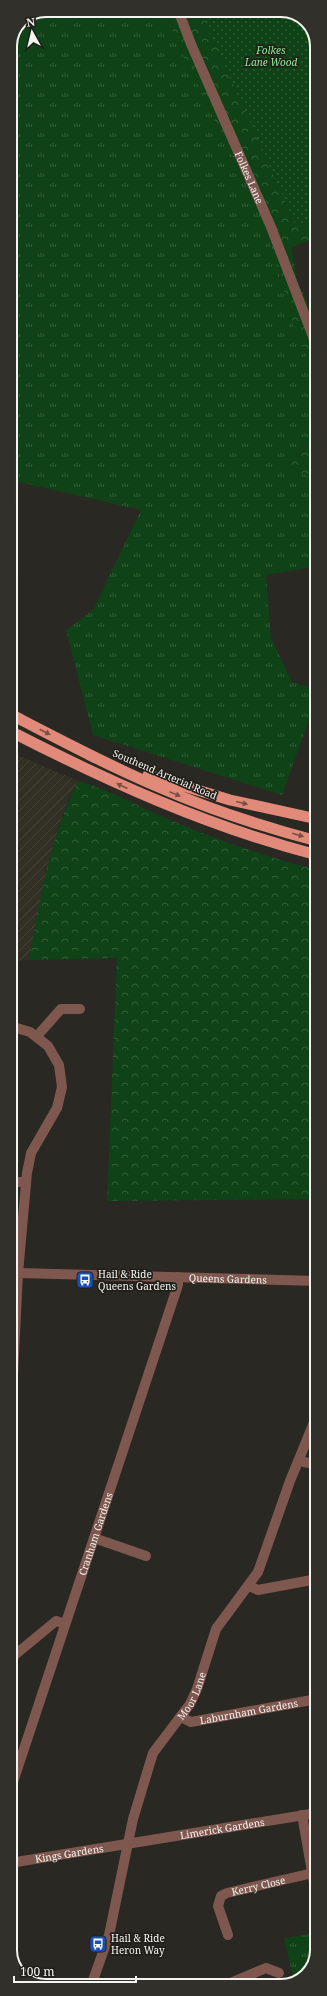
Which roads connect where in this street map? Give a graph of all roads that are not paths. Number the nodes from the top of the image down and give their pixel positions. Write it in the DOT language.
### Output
graph roads {
  1 [pos="181,17"];
  2 [pos="310,329"];
  3 [pos="17,718"];
  4 [pos="17,735"];
  5 [pos="85,752"];
  6 [pos="192,816"];
  7 [pos="310,818"];
  8 [pos="310,839"];
  9 [pos="310,853"];
  10 [pos="310,861"];
  11 [pos="80,1010"];
  12 [pos="17,1027"];
  13 [pos="38,1036"];
  14 [pos="17,1182"];
  15 [pos="25,1182"];
  16 [pos="18,1273"];
  17 [pos="178,1277"];
  18 [pos="310,1281"];
  19 [pos="17,1293"];
  20 [pos="310,1432"];
  21 [pos="299,1461"];
  22 [pos="310,1463"];
  23 [pos="94,1538"];
  24 [pos="146,1556"];
  25 [pos="310,1580"];
  26 [pos="249,1586"];
  27 [pos="65,1624"];
  28 [pos="17,1653"];
  29 [pos="310,1700"];
  30 [pos="181,1717"];
  31 [pos="17,1770"];
  32 [pos="310,1813"];
  33 [pos="302,1815"];
  34 [pos="128,1843"];
  35 [pos="310,1857"];
  36 [pos="17,1862"];
  37 [pos="310,1874"];
  38 [pos="228,1935"];
  39 [pos="279,1974"];
  40 [pos="93,1979"];
  41 [pos="240,1979"];
  1 -- 2 [label="street, Folkes Lane"];
  3 -- 5 [label="highway, Southend Arterial Road, one-way"];
  6 -- 4 [label="highway, one-way"];
  5 -- 7 [label="highway, one-way"];
  5 -- 8 [label="highway, Southend Arterial Road, one-way"];
  6 -- 9 [label="highway"];
  6 -- 10 [label="highway"];
  11 -- 13 [label="street"];
  12 -- 13 [label="street"];
  13 -- 15 [label="street"];
  14 -- 15 [label="street"];
  15 -- 16 [label="street"];
  16 -- 17 [label="street, Queens Gardens"];
  16 -- 19 [label="street"];
  17 -- 18 [label="street, Queens Gardens"];
  17 -- 23 [label="street, Cranham Gardens"];
  20 -- 21 [label="street, Moor Lane"];
  21 -- 22 [label="street"];
  21 -- 26 [label="street, Moor Lane"];
  23 -- 24 [label="street"];
  23 -- 27 [label="street, Cranham Gardens"];
  25 -- 26 [label="street"];
  26 -- 30 [label="street, Moor Lane"];
  27 -- 28 [label="street"];
  27 -- 31 [label="street, Cranham Gardens"];
  29 -- 30 [label="street, Laburnham Gardens"];
  30 -- 34 [label="street, Moor Lane"];
  32 -- 33 [label="street, Limerick Gardens"];
  33 -- 34 [label="street, Limerick Gardens"];
  33 -- 35 [label="street"];
  34 -- 36 [label="street, Kings Gardens"];
  34 -- 40 [label="street, Moor Lane"];
  37 -- 38 [label="street, Kerry Close"];
  39 -- 41 [label="street"];
}
